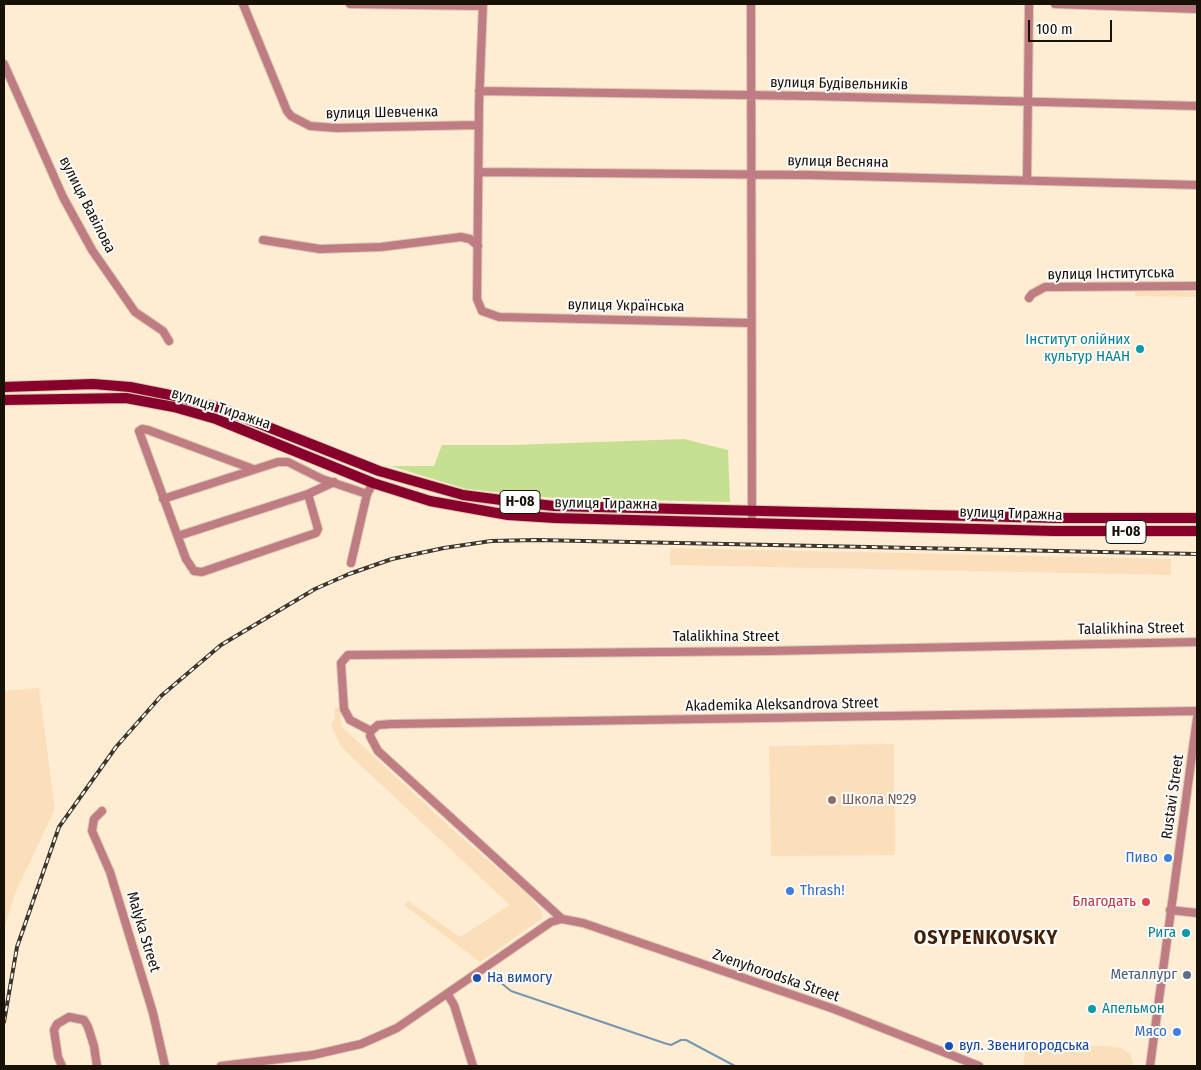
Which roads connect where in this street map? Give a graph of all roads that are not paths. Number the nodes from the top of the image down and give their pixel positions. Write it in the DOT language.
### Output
graph roads {
  1 [pos="243,4"];
  2 [pos="350,4"];
  3 [pos="751,4"];
  4 [pos="1029,4"];
  5 [pos="1055,4"];
  6 [pos="483,5"];
  7 [pos="1197,9"];
  8 [pos="4,64"];
  9 [pos="479,91"];
  10 [pos="752,96"];
  11 [pos="1027,103"];
  12 [pos="1197,106"];
  13 [pos="478,125"];
  14 [pos="479,172"];
  15 [pos="751,175"];
  16 [pos="1027,180"];
  17 [pos="1197,185"];
  18 [pos="263,240"];
  19 [pos="478,246"];
  20 [pos="1197,286"];
  21 [pos="1029,298"];
  22 [pos="751,322"];
  23 [pos="169,341"];
  24 [pos="4,387"];
  25 [pos="4,400"];
  26 [pos="253,469"];
  27 [pos="379,471"];
  28 [pos="334,482"];
  29 [pos="373,483"];
  30 [pos="308,494"];
  31 [pos="367,494"];
  32 [pos="163,499"];
  33 [pos="751,510"];
  34 [pos="1197,518"];
  35 [pos="752,522"];
  36 [pos="1197,531"];
  37 [pos="178,536"];
  38 [pos="351,564"];
  39 [pos="1197,642"];
  40 [pos="1197,711"];
  41 [pos="1197,718"];
  42 [pos="371,731"];
  43 [pos="102,811"];
  44 [pos="1170,910"];
  45 [pos="1197,913"];
  46 [pos="562,919"];
  47 [pos="448,995"];
  48 [pos="62,1066"];
  49 [pos="97,1066"];
  50 [pos="165,1066"];
  51 [pos="221,1066"];
  52 [pos="472,1066"];
  53 [pos="979,1066"];
  54 [pos="1150,1066"];
  1 -- 13 [label="street, вулиця Шевченка"];
  2 -- 6 [label="street"];
  3 -- 10 [label="street"];
  4 -- 11 [label="street"];
  5 -- 7 [label="street"];
  6 -- 9 [label="street"];
  8 -- 23 [label="street, вулиця Вавілова"];
  9 -- 10 [label="street, вулиця Будівельників"];
  9 -- 13 [label="street"];
  10 -- 11 [label="street, вулиця Будівельників"];
  10 -- 15 [label="street"];
  11 -- 12 [label="street, вулиця Будівельників"];
  11 -- 16 [label="street"];
  13 -- 14 [label="street"];
  14 -- 15 [label="street, вулиця Весняна"];
  14 -- 19 [label="street"];
  15 -- 16 [label="street, вулиця Весняна"];
  15 -- 22 [label="street"];
  16 -- 17 [label="street, вулиця Весняна"];
  18 -- 19 [label="street"];
  19 -- 22 [label="street, вулиця Українська"];
  20 -- 21 [label="street, вулиця Інститутська"];
  22 -- 33 [label="street"];
  24 -- 27 [label="main road, вулиця Тиражна / Н-08"];
  25 -- 29 [label="main road, вулиця Тиражна / Н-08"];
  26 -- 28 [label="street"];
  26 -- 32 [label="street"];
  26 -- 32 [label="street"];
  27 -- 29 [label="main road"];
  27 -- 33 [label="main road, вулиця Тиражна / Н-08"];
  28 -- 30 [label="street"];
  28 -- 31 [label="street"];
  29 -- 31 [label="street"];
  29 -- 35 [label="main road, вулиця Тиражна / Н-08"];
  30 -- 37 [label="street"];
  30 -- 37 [label="street"];
  31 -- 38 [label="street"];
  32 -- 37 [label="street"];
  33 -- 34 [label="main road, вулиця Тиражна / Н-08"];
  33 -- 35 [label="street"];
  35 -- 36 [label="main road, вулиця Тиражна / Н-08"];
  39 -- 42 [label="street, Talalikhina Street"];
  40 -- 42 [label="street, Akademika Aleksandrova Street"];
  41 -- 44 [label="street, Rustavi Street"];
  42 -- 46 [label="street"];
  43 -- 50 [label="street, Malyka Street"];
  44 -- 45 [label="street"];
  44 -- 54 [label="street, Rustavi Street"];
  46 -- 47 [label="street"];
  46 -- 53 [label="street, Zvenyhorodska Street"];
  47 -- 51 [label="street"];
  47 -- 52 [label="street"];
  48 -- 49 [label="street"];
}
